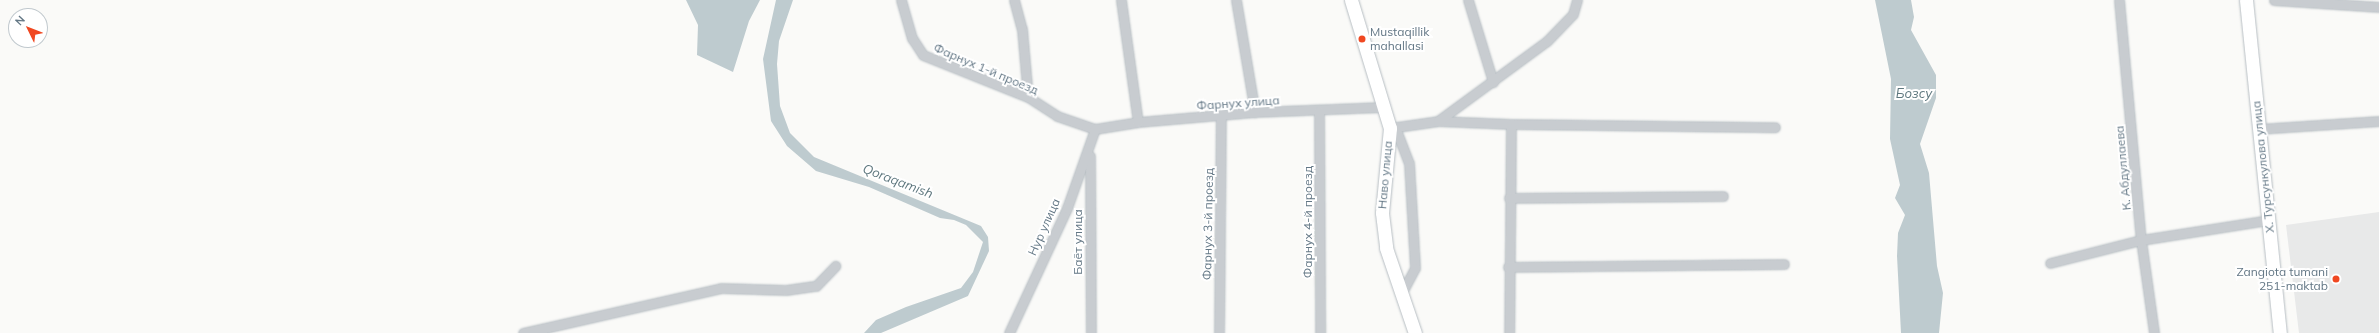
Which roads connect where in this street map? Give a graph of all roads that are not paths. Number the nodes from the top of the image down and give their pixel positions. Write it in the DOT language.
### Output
graph roads {
  1 [pos="901,0"];
  2 [pos="1014,0"];
  3 [pos="1123,0"];
  4 [pos="1236,0"];
  5 [pos="1352,0"];
  6 [pos="1468,0"];
  7 [pos="1577,0"];
  8 [pos="2120,0"];
  9 [pos="2246,0"];
  10 [pos="2274,0"];
  11 [pos="2379,7"];
  12 [pos="1493,82"];
  13 [pos="1028,97"];
  14 [pos="1383,107"];
  15 [pos="1320,111"];
  16 [pos="1255,112"];
  17 [pos="1221,116"];
  18 [pos="1438,121"];
  19 [pos="2379,121"];
  20 [pos="1138,122"];
  21 [pos="1511,124"];
  22 [pos="1392,127"];
  23 [pos="1775,127"];
  24 [pos="1095,129"];
  25 [pos="2258,129"];
  26 [pos="1090,151"];
  27 [pos="1723,196"];
  28 [pos="1509,198"];
  29 [pos="2268,220"];
  30 [pos="2141,240"];
  31 [pos="2050,263"];
  32 [pos="1784,264"];
  33 [pos="835,266"];
  34 [pos="1508,267"];
  35 [pos="1403,291"];
  36 [pos="523,333"];
  37 [pos="1009,333"];
  38 [pos="1091,333"];
  39 [pos="1219,333"];
  40 [pos="1320,333"];
  41 [pos="1415,333"];
  42 [pos="1509,333"];
  43 [pos="2154,333"];
  44 [pos="2280,333"];
  1 -- 13 [label="street, Фарнух 1-й проезд"];
  2 -- 13 [label="street"];
  3 -- 20 [label="street"];
  4 -- 16 [label="street"];
  5 -- 14 [label="street"];
  6 -- 12 [label="street"];
  7 -- 12 [label="street, Наво улица"];
  8 -- 30 [label="street, К. Абдуллаева"];
  9 -- 25 [label="street, Х. Турсункулова улица"];
  10 -- 11 [label="street"];
  12 -- 18 [label="street, Наво улица"];
  13 -- 24 [label="street, Фарнух 1-й проезд"];
  14 -- 15 [label="street, Фарнух улица"];
  14 -- 22 [label="street"];
  15 -- 16 [label="street, Фарнух улица"];
  15 -- 40 [label="street, Фарнух 4-й проезд"];
  16 -- 17 [label="street, Фарнух улица"];
  17 -- 20 [label="street, Фарнух улица"];
  17 -- 39 [label="street, Фарнух 3-й проезд"];
  18 -- 21 [label="street"];
  18 -- 22 [label="street, Наво улица"];
  19 -- 25 [label="street"];
  20 -- 24 [label="street, Фарнух улица"];
  21 -- 23 [label="street"];
  21 -- 28 [label="street"];
  22 -- 35 [label="street, Наво улица"];
  22 -- 35 [label="street"];
  24 -- 26 [label="street, Нур улица"];
  25 -- 29 [label="street, Х. Турсункулова улица"];
  26 -- 37 [label="street, Нур улица"];
  26 -- 38 [label="street, Баёт улица"];
  27 -- 28 [label="street"];
  28 -- 34 [label="street"];
  29 -- 30 [label="street"];
  29 -- 44 [label="street, Х. Турсункулова улица"];
  30 -- 31 [label="street"];
  30 -- 43 [label="street, К. Абдуллаева"];
  32 -- 34 [label="street"];
  33 -- 36 [label="street"];
  34 -- 42 [label="street"];
  35 -- 41 [label="street, Наво улица"];
}
